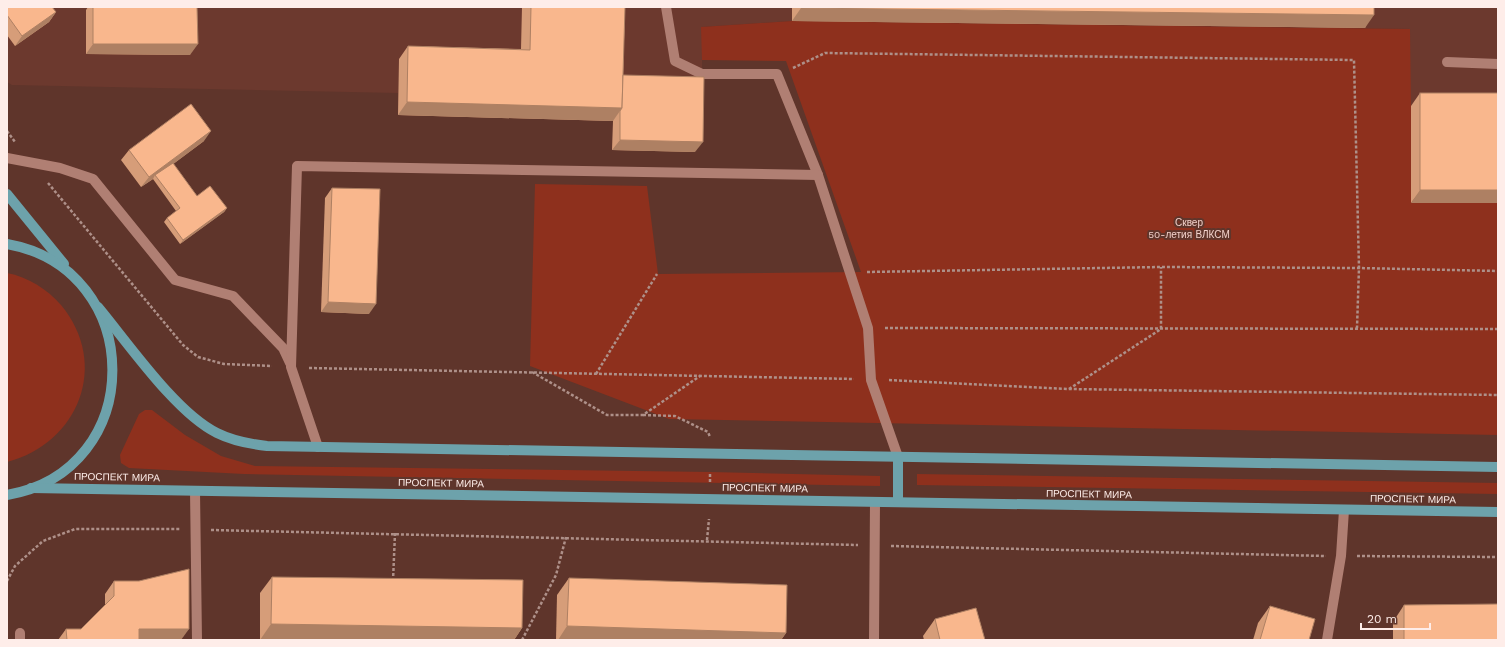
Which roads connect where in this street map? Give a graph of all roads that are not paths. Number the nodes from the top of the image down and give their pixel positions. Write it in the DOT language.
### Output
graph roads {
  1 [pos="666,7"];
  2 [pos="1447,62"];
  3 [pos="1498,64"];
  4 [pos="7,158"];
  5 [pos="818,174"];
  6 [pos="7,194"];
  7 [pos="7,244"];
  8 [pos="77,279"];
  9 [pos="98,307"];
  10 [pos="291,367"];
  11 [pos="318,447"];
  12 [pos="898,456"];
  13 [pos="1498,467"];
  14 [pos="31,488"];
  15 [pos="195,491"];
  16 [pos="18,493"];
  17 [pos="7,495"];
  18 [pos="7,500"];
  19 [pos="875,502"];
  20 [pos="898,502"];
  21 [pos="1344,510"];
  22 [pos="1498,512"];
  23 [pos="197,640"];
  24 [pos="874,640"];
  25 [pos="1327,640"];
  1 -- 5 [label="lane"];
  2 -- 3 [label="lane"];
  4 -- 10 [label="lane"];
  5 -- 10 [label="lane"];
  5 -- 12 [label="lane"];
  6 -- 8 [label="main road"];
  7 -- 8 [label="main road"];
  8 -- 9 [label="main road"];
  9 -- 11 [label="main road"];
  9 -- 14 [label="main road"];
  10 -- 11 [label="lane"];
  11 -- 12 [label="main road"];
  12 -- 13 [label="main road"];
  12 -- 20 [label="main road"];
  14 -- 15 [label="main road, ПРОСПЕКТ МИРА"];
  14 -- 16 [label="main road"];
  15 -- 19 [label="main road, ПРОСПЕКТ МИРА"];
  15 -- 23 [label="lane"];
  16 -- 17 [label="main road"];
  16 -- 18 [label="main road"];
  19 -- 20 [label="main road, ПРОСПЕКТ МИРА"];
  19 -- 24 [label="lane"];
  20 -- 21 [label="main road, ПРОСПЕКТ МИРА"];
  21 -- 22 [label="main road, ПРОСПЕКТ МИРА"];
  21 -- 25 [label="lane"];
}
